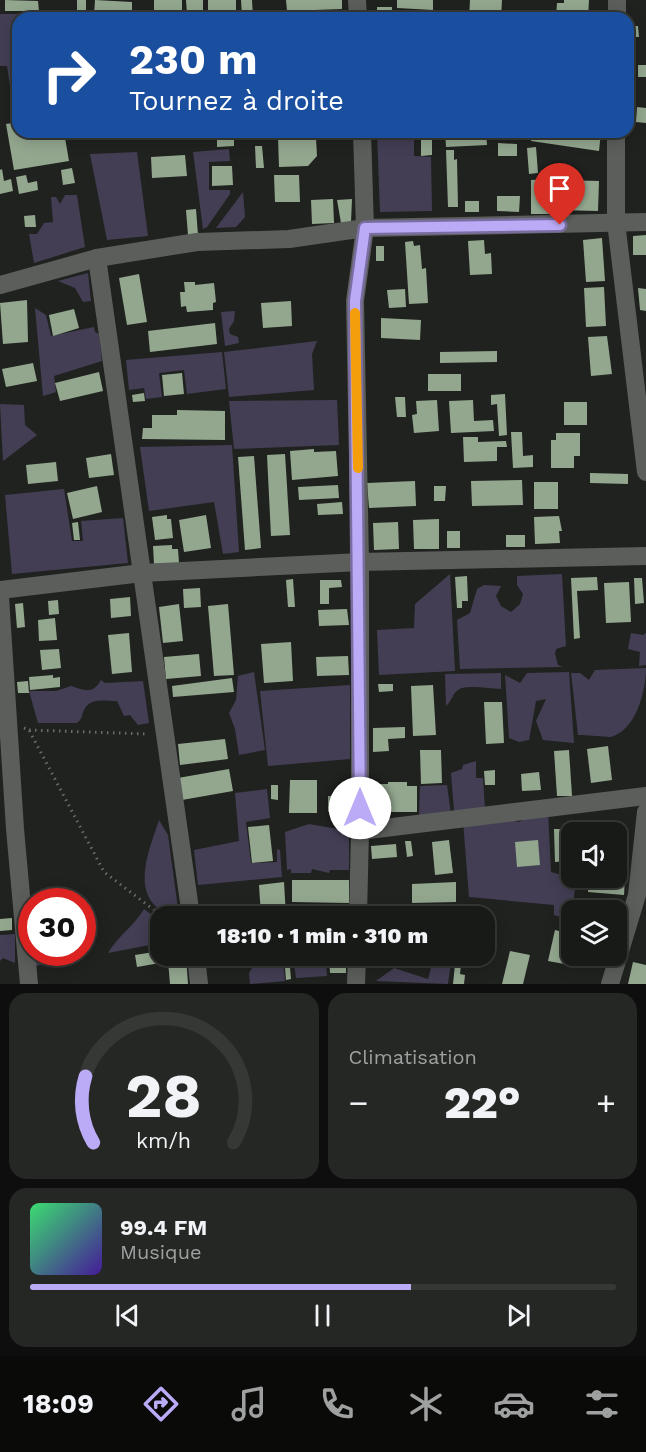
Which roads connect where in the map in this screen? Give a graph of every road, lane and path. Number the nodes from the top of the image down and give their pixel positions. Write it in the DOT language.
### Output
graph roads {
  1 [pos="362,138"];
  2 [pos="616,138"];
  3 [pos="616,222"];
  4 [pos="646,222"];
  5 [pos="365,228"];
  6 [pos="97,258"];
  7 [pos="0,285"];
  8 [pos="646,472"];
  9 [pos="646,556"];
  10 [pos="360,562"];
  11 [pos="142,573"];
  12 [pos="0,590"];
  13 [pos="0,597"];
  14 [pos="7,718"];
  15 [pos="29,730"];
  16 [pos="166,733"];
  17 [pos="646,796"];
  18 [pos="646,812"];
  19 [pos="360,831"];
  20 [pos="190,906"];
  21 [pos="358,906"];
  22 [pos="150,907"];
  23 [pos="197,966"];
  24 [pos="357,966"];
  25 [pos="29,984"];
  26 [pos="199,984"];
  27 [pos="356,984"];
  28 [pos="610,984"];
  1 -- 5 [label="street"];
  2 -- 3 [label="street"];
  3 -- 4 [label="street"];
  3 -- 5 [label="street"];
  3 -- 8 [label="street"];
  5 -- 6 [label="street"];
  5 -- 10 [label="street"];
  6 -- 7 [label="street"];
  6 -- 11 [label="street"];
  9 -- 10 [label="street"];
  10 -- 11 [label="street"];
  10 -- 19 [label="street"];
  11 -- 12 [label="street"];
  11 -- 16 [label="street"];
  13 -- 14 [label="street"];
  14 -- 15 [label="path"];
  14 -- 25 [label="street"];
  15 -- 16 [label="path"];
  15 -- 22 [label="path"];
  16 -- 20 [label="street"];
  17 -- 19 [label="street"];
  18 -- 28 [label="street"];
  19 -- 21 [label="street"];
  23 -- 26 [label="street"];
  24 -- 27 [label="street"];
}
